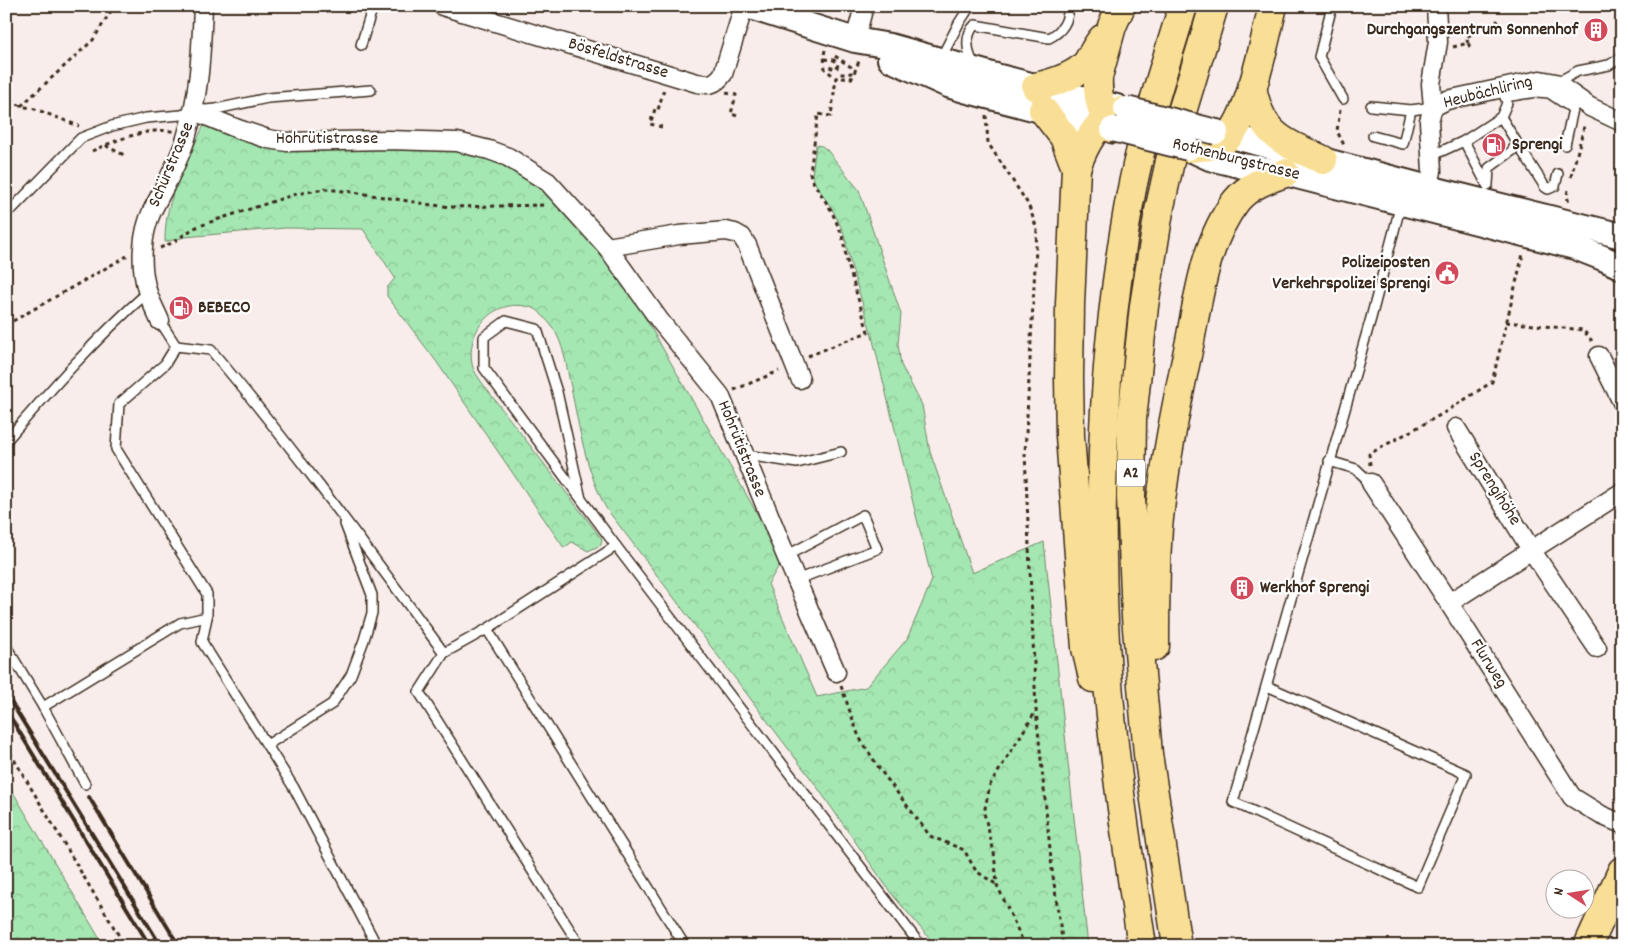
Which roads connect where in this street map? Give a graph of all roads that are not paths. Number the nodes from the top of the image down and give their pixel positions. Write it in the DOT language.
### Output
graph roads {
  1 [pos="203,6"];
  2 [pos="373,6"];
  3 [pos="442,6"];
  4 [pos="746,6"];
  5 [pos="864,6"];
  6 [pos="970,6"];
  7 [pos="1069,6"];
  8 [pos="1183,6"];
  9 [pos="1214,6"];
  10 [pos="1274,6"];
  11 [pos="1332,6"];
  12 [pos="1436,6"];
  13 [pos="1116,16"];
  14 [pos="361,45"];
  15 [pos="858,48"];
  16 [pos="1622,57"];
  17 [pos="940,61"];
  18 [pos="980,72"];
  19 [pos="1556,83"];
  20 [pos="1252,87"];
  21 [pos="371,90"];
  22 [pos="1504,93"];
  23 [pos="1039,99"];
  24 [pos="1343,99"];
  25 [pos="1370,106"];
  26 [pos="1433,107"];
  27 [pos="1411,110"];
  28 [pos="194,111"];
  29 [pos="1112,115"];
  30 [pos="1502,117"];
  31 [pos="1622,122"];
  32 [pos="1372,136"];
  33 [pos="1464,141"];
  34 [pos="1517,143"];
  35 [pos="1211,144"];
  36 [pos="1565,145"];
  37 [pos="1431,156"];
  38 [pos="1324,160"];
  39 [pos="1076,168"];
  40 [pos="1285,173"];
  41 [pos="1558,174"];
  42 [pos="1412,195"];
  43 [pos="1492,195"];
  44 [pos="6,211"];
  45 [pos="1622,236"];
  46 [pos="607,247"];
  47 [pos="1622,268"];
  48 [pos="148,292"];
  49 [pos="160,322"];
  50 [pos="176,346"];
  51 [pos="1599,356"];
  52 [pos="795,369"];
  53 [pos="1622,402"];
  54 [pos="1456,428"];
  55 [pos="6,441"];
  56 [pos="841,452"];
  57 [pos="746,460"];
  58 [pos="1329,461"];
  59 [pos="1371,483"];
  60 [pos="1622,492"];
  61 [pos="580,499"];
  62 [pos="341,512"];
  63 [pos="616,546"];
  64 [pos="1532,550"];
  65 [pos="786,556"];
  66 [pos="796,580"];
  67 [pos="1449,603"];
  68 [pos="207,617"];
  69 [pos="487,629"];
  70 [pos="6,646"];
  71 [pos="1597,648"];
  72 [pos="444,653"];
  73 [pos="836,672"];
  74 [pos="1267,686"];
  75 [pos="43,707"];
  76 [pos="267,745"];
  77 [pos="1117,778"];
  78 [pos="85,784"];
  79 [pos="1622,824"];
  80 [pos="1622,871"];
  81 [pos="377,946"];
  82 [pos="580,946"];
  83 [pos="684,946"];
  84 [pos="921,946"];
  85 [pos="1142,946"];
  86 [pos="1179,946"];
  87 [pos="1588,946"];
  1 -- 28 [label="street, Schürstrasse"];
  2 -- 14 [label="lane"];
  3 -- 4 [label="street, Bösfeldstrasse"];
  4 -- 15 [label="main road, Rothenburgstrasse"];
  5 -- 15 [label="street"];
  6 -- 17 [label="lane"];
  7 -- 18 [label="lane"];
  8 -- 77 [label="main road, A2"];
  9 -- 86 [label="main road, A2"];
  10 -- 20 [label="main road"];
  11 -- 24 [label="lane"];
  12 -- 26 [label="street, Heubächliring"];
  13 -- 23 [label="main road"];
  13 -- 29 [label="main road"];
  15 -- 17 [label="main road, Rothenburgstrasse"];
  15 -- 23 [label="main road, Rothenburgstrasse"];
  16 -- 19 [label="lane"];
  17 -- 18 [label="main road, Rothenburgstrasse"];
  18 -- 23 [label="main road, Rothenburgstrasse"];
  19 -- 22 [label="street, Heubächliring"];
  19 -- 31 [label="street, Heubächliring"];
  20 -- 35 [label="main road"];
  20 -- 38 [label="main road"];
  21 -- 28 [label="lane"];
  22 -- 26 [label="street, Heubächliring"];
  22 -- 30 [label="lane"];
  22 -- 36 [label="lane"];
  23 -- 29 [label="main road, Rothenburgstrasse"];
  23 -- 39 [label="main road"];
  25 -- 27 [label="lane"];
  26 -- 27 [label="lane"];
  26 -- 37 [label="street, Heubächliring"];
  27 -- 32 [label="lane"];
  28 -- 44 [label="lane"];
  28 -- 46 [label="street, Hohrütistrasse"];
  28 -- 48 [label="street, Schürstrasse"];
  29 -- 35 [label="main road, Rothenburgstrasse, bridge"];
  29 -- 35 [label="main road, Rothenburgstrasse, bridge"];
  29 -- 39 [label="main road"];
  30 -- 33 [label="lane"];
  30 -- 34 [label="lane"];
  33 -- 37 [label="lane"];
  33 -- 43 [label="lane"];
  34 -- 41 [label="lane"];
  34 -- 43 [label="lane"];
  35 -- 38 [label="main road, Rothenburgstrasse"];
  35 -- 40 [label="main road, Rothenburgstrasse"];
  37 -- 42 [label="street, Heubächliring"];
  38 -- 42 [label="main road, Rothenburgstrasse"];
  39 -- 77 [label="main road"];
  40 -- 42 [label="main road, Rothenburgstrasse"];
  40 -- 86 [label="main road"];
  42 -- 43 [label="main road, Rothenburgstrasse"];
  42 -- 47 [label="main road, Rothenburgstrasse"];
  42 -- 58 [label="lane"];
  43 -- 45 [label="main road, Rothenburgstrasse"];
  46 -- 52 [label="street"];
  46 -- 57 [label="street, Hohrütistrasse"];
  48 -- 49 [label="street, Schürstrasse"];
  48 -- 55 [label="lane"];
  49 -- 50 [label="lane"];
  50 -- 62 [label="lane"];
  50 -- 68 [label="lane"];
  51 -- 53 [label="street"];
  54 -- 64 [label="street, Sprengihöhe"];
  56 -- 57 [label="lane"];
  57 -- 65 [label="street, Hohrütistrasse"];
  58 -- 59 [label="lane"];
  58 -- 74 [label="lane"];
  59 -- 67 [label="street, Flurweg"];
  60 -- 64 [label="street"];
  61 -- 61 [label="lane"];
  61 -- 63 [label="lane"];
  62 -- 72 [label="lane"];
  62 -- 76 [label="lane"];
  63 -- 69 [label="lane"];
  63 -- 84 [label="lane"];
  64 -- 67 [label="street"];
  64 -- 71 [label="street, Sprengihöhe"];
  65 -- 66 [label="street, Hohrütistrasse"];
  65 -- 66 [label="lane"];
  66 -- 73 [label="street, Hohrütistrasse"];
  67 -- 79 [label="street, Flurweg"];
  68 -- 75 [label="lane"];
  68 -- 76 [label="lane"];
  69 -- 72 [label="lane"];
  69 -- 83 [label="lane"];
  70 -- 75 [label="lane"];
  72 -- 82 [label="lane"];
  74 -- 74 [label="lane"];
  75 -- 78 [label="lane"];
  76 -- 81 [label="lane"];
  77 -- 85 [label="main road, A2"];
  80 -- 87 [label="main road"];
}
